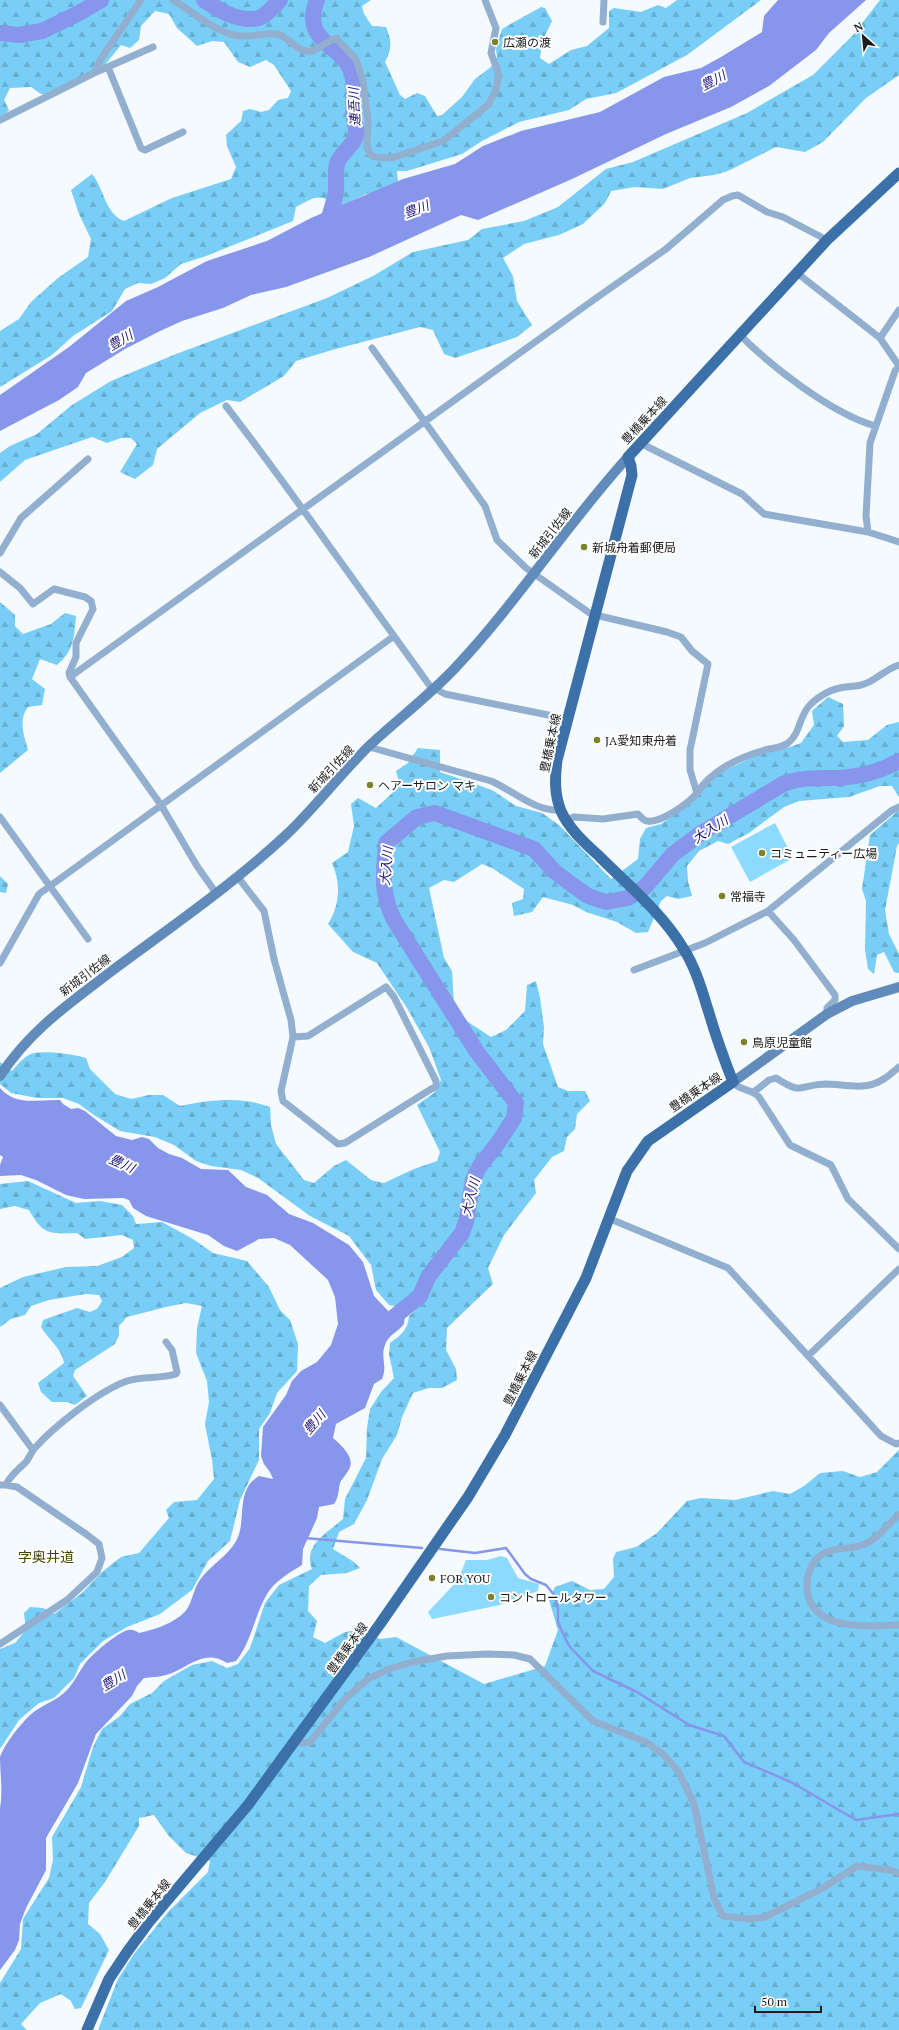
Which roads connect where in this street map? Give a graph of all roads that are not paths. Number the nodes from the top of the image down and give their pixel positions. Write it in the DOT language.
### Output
graph roads {
  1 [pos="141,0"];
  2 [pos="173,0"];
  3 [pos="485,0"];
  4 [pos="604,0"];
  5 [pos="603,22"];
  6 [pos="153,47"];
  7 [pos="108,67"];
  8 [pos="94,73"];
  9 [pos="0,120"];
  10 [pos="183,132"];
  11 [pos="899,173"];
  12 [pos="827,240"];
  13 [pos="797,273"];
  14 [pos="899,310"];
  15 [pos="740,335"];
  16 [pos="880,338"];
  17 [pos="372,348"];
  18 [pos="899,366"];
  19 [pos="226,406"];
  20 [pos="424,422"];
  21 [pos="875,426"];
  22 [pos="640,443"];
  23 [pos="628,457"];
  24 [pos="88,459"];
  25 [pos="302,510"];
  26 [pos="868,532"];
  27 [pos="899,542"];
  28 [pos="0,554"];
  29 [pos="0,572"];
  30 [pos="534,574"];
  31 [pos="596,616"];
  32 [pos="394,636"];
  33 [pos="899,665"];
  34 [pos="70,677"];
  35 [pos="433,688"];
  36 [pos="568,719"];
  37 [pos="368,747"];
  38 [pos="697,793"];
  39 [pos="161,805"];
  40 [pos="899,807"];
  41 [pos="561,810"];
  42 [pos="0,817"];
  43 [pos="566,821"];
  44 [pos="237,876"];
  45 [pos="49,887"];
  46 [pos="216,893"];
  47 [pos="768,911"];
  48 [pos="88,939"];
  49 [pos="684,950"];
  50 [pos="0,963"];
  51 [pos="634,970"];
  52 [pos="899,987"];
  53 [pos="826,1014"];
  54 [pos="293,1037"];
  55 [pos="899,1066"];
  56 [pos="0,1076"];
  57 [pos="733,1082"];
  58 [pos="754,1092"];
  59 [pos="608,1218"];
  60 [pos="899,1249"];
  61 [pos="899,1270"];
  62 [pos="166,1342"];
  63 [pos="808,1356"];
  64 [pos="0,1405"];
  65 [pos="899,1443"];
  66 [pos="32,1450"];
  67 [pos="3,1485"];
  68 [pos="899,1515"];
  69 [pos="899,1625"];
  70 [pos="0,1644"];
  71 [pos="295,1742"];
  72 [pos="899,1873"];
  73 [pos="87,2030"];
  1 -- 8 [label="street"];
  2 -- 3 [label="street"];
  4 -- 5 [label="street"];
  6 -- 7 [label="street"];
  7 -- 8 [label="street"];
  7 -- 10 [label="street"];
  8 -- 9 [label="street"];
  11 -- 12 [label="main road, 豊橋乗本線"];
  12 -- 13 [label="main road, 豊橋乗本線"];
  12 -- 20 [label="street"];
  13 -- 15 [label="main road, 豊橋乗本線"];
  13 -- 16 [label="street"];
  14 -- 16 [label="street"];
  15 -- 21 [label="street"];
  15 -- 22 [label="main road, 豊橋乗本線"];
  16 -- 18 [label="street"];
  17 -- 20 [label="street"];
  18 -- 21 [label="street"];
  19 -- 25 [label="street"];
  20 -- 25 [label="street"];
  20 -- 30 [label="street"];
  21 -- 26 [label="street"];
  22 -- 23 [label="main road, 豊橋乗本線"];
  22 -- 26 [label="street"];
  23 -- 30 [label="main road, 新城引佐線"];
  23 -- 31 [label="main road, 豊橋乗本線"];
  24 -- 28 [label="street"];
  25 -- 32 [label="street"];
  25 -- 34 [label="street"];
  26 -- 27 [label="street"];
  29 -- 34 [label="street"];
  30 -- 31 [label="street"];
  30 -- 35 [label="main road, 新城引佐線"];
  31 -- 36 [label="main road, 豊橋乗本線"];
  31 -- 38 [label="street"];
  32 -- 35 [label="street"];
  32 -- 39 [label="street"];
  33 -- 38 [label="street"];
  34 -- 39 [label="street"];
  35 -- 36 [label="street"];
  35 -- 37 [label="main road, 新城引佐線"];
  36 -- 41 [label="main road, 豊橋乗本線"];
  37 -- 41 [label="street"];
  37 -- 44 [label="main road, 新城引佐線"];
  38 -- 43 [label="street"];
  39 -- 45 [label="street"];
  39 -- 46 [label="street"];
  40 -- 47 [label="street"];
  41 -- 43 [label="main road, 豊橋乗本線"];
  42 -- 45 [label="street"];
  43 -- 49 [label="main road, 豊橋乗本線"];
  44 -- 46 [label="main road, 新城引佐線"];
  44 -- 54 [label="street"];
  45 -- 48 [label="street"];
  45 -- 50 [label="street"];
  46 -- 56 [label="main road, 新城引佐線"];
  47 -- 49 [label="street"];
  47 -- 53 [label="street"];
  49 -- 51 [label="street"];
  49 -- 57 [label="main road, 豊橋乗本線"];
  52 -- 53 [label="main road"];
  53 -- 57 [label="main road"];
  54 -- 54 [label="street"];
  55 -- 58 [label="street"];
  57 -- 58 [label="street"];
  57 -- 59 [label="main road, 豊橋乗本線"];
  58 -- 60 [label="street"];
  59 -- 63 [label="street"];
  59 -- 71 [label="main road, 豊橋乗本線"];
  61 -- 63 [label="street"];
  62 -- 66 [label="street"];
  63 -- 65 [label="street"];
  64 -- 66 [label="street"];
  66 -- 67 [label="street"];
  67 -- 70 [label="street"];
  68 -- 69 [label="street"];
  71 -- 72 [label="street"];
  71 -- 73 [label="main road, 豊橋乗本線"];
}
